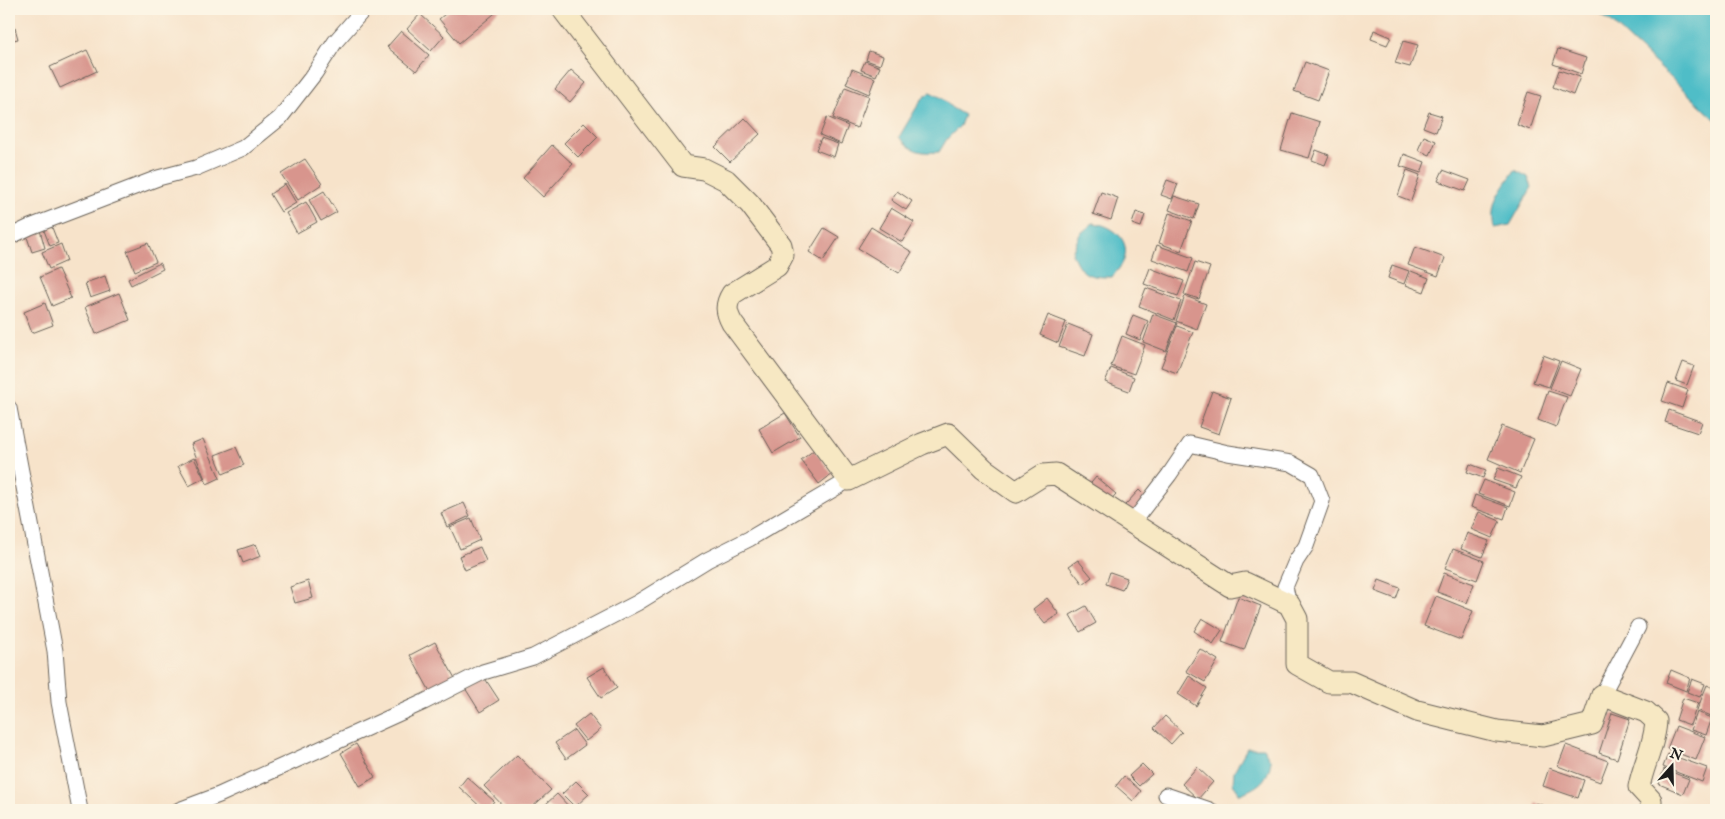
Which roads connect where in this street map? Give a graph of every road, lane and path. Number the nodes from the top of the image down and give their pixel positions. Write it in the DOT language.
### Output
graph roads {
  1 [pos="364,9"];
  2 [pos="564,9"];
  3 [pos="9,237"];
  4 [pos="9,408"];
  5 [pos="850,480"];
  6 [pos="1132,523"];
  7 [pos="1289,604"];
  8 [pos="1638,627"];
  9 [pos="1602,695"];
  10 [pos="1166,795"];
  11 [pos="80,810"];
  12 [pos="179,810"];
  13 [pos="1210,810"];
  14 [pos="1650,810"];
  1 -- 3 [label="street"];
  2 -- 5 [label="main road"];
  4 -- 11 [label="street"];
  5 -- 6 [label="main road"];
  5 -- 12 [label="street"];
  6 -- 7 [label="main road"];
  6 -- 7 [label="street"];
  7 -- 9 [label="main road"];
  8 -- 9 [label="street"];
  9 -- 14 [label="main road"];
  10 -- 13 [label="street"];
}
